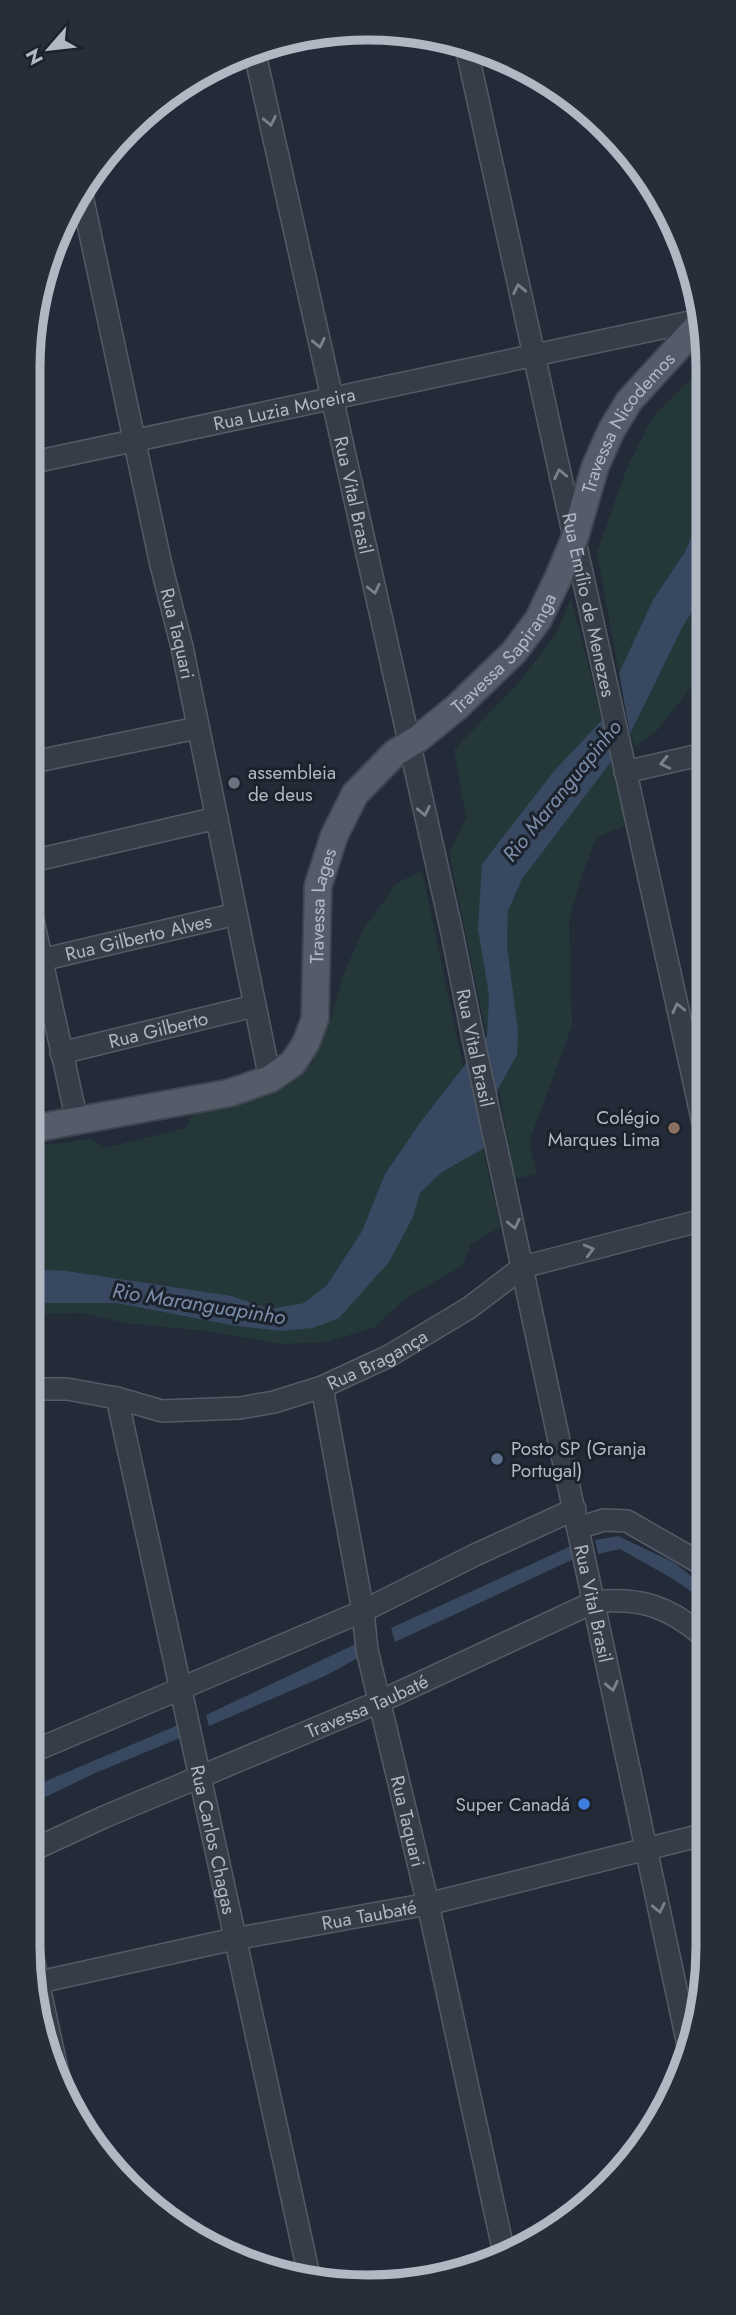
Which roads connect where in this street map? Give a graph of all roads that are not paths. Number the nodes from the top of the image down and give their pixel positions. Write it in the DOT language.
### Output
graph roads {
  1 [pos="468,56"];
  2 [pos="256,60"];
  3 [pos="83,206"];
  4 [pos="692,321"];
  5 [pos="693,330"];
  6 [pos="534,355"];
  7 [pos="332,399"];
  8 [pos="134,441"];
  9 [pos="40,461"];
  10 [pos="574,541"];
  11 [pos="197,728"];
  12 [pos="409,745"];
  13 [pos="696,755"];
  14 [pos="40,761"];
  15 [pos="623,763"];
  16 [pos="217,818"];
  17 [pos="40,859"];
  18 [pos="236,914"];
  19 [pos="40,967"];
  20 [pos="40,971"];
  21 [pos="254,1006"];
  22 [pos="61,1053"];
  23 [pos="270,1079"];
  24 [pos="696,1092"];
  25 [pos="77,1121"];
  26 [pos="40,1125"];
  27 [pos="696,1222"];
  28 [pos="523,1267"];
  29 [pos="322,1387"];
  30 [pos="40,1389"];
  31 [pos="117,1398"];
  32 [pos="577,1519"];
  33 [pos="696,1561"];
  34 [pos="594,1602"];
  35 [pos="363,1611"];
  36 [pos="696,1630"];
  37 [pos="180,1689"];
  38 [pos="381,1701"];
  39 [pos="40,1748"];
  40 [pos="200,1776"];
  41 [pos="696,1836"];
  42 [pos="40,1847"];
  43 [pos="646,1849"];
  44 [pos="428,1904"];
  45 [pos="234,1939"];
  46 [pos="42,1981"];
  47 [pos="685,2031"];
  48 [pos="502,2246"];
  49 [pos="307,2269"];
  6 -- 1 [label="street, Rua Emílio de Menezes, one-way"];
  2 -- 7 [label="street, Rua Vital Brasil, one-way"];
  3 -- 8 [label="street, Rua Taquari"];
  4 -- 6 [label="street, Rua Luzia Moreira"];
  5 -- 10 [label="main road, Travessa Nicodemos"];
  6 -- 7 [label="street, Rua Luzia Moreira"];
  10 -- 6 [label="street, Rua Emílio de Menezes, one-way"];
  7 -- 8 [label="street, Rua Luzia Moreira"];
  7 -- 12 [label="street, Rua Vital Brasil, one-way"];
  8 -- 9 [label="street, Rua Luzia Moreira"];
  8 -- 11 [label="street, Rua Taquari"];
  10 -- 12 [label="main road, Travessa Sapiranga"];
  10 -- 15 [label="street, Rua Emílio de Menezes"];
  11 -- 14 [label="street"];
  11 -- 16 [label="street, Rua Taquari"];
  12 -- 23 [label="main road, Travessa Lages"];
  12 -- 28 [label="street, Rua Vital Brasil, one-way"];
  13 -- 15 [label="street, one-way"];
  24 -- 15 [label="street, Rua Emílio de Menezes, one-way"];
  16 -- 17 [label="street"];
  16 -- 18 [label="street, Rua Taquari"];
  18 -- 19 [label="street, Rua Gilberto Alves"];
  18 -- 21 [label="street, Rua Taquari"];
  20 -- 22 [label="street"];
  21 -- 22 [label="street, Rua Gilberto"];
  21 -- 23 [label="street, Rua Taquari"];
  22 -- 25 [label="street"];
  23 -- 25 [label="main road"];
  25 -- 26 [label="main road"];
  28 -- 27 [label="street, Rua Bragança, one-way"];
  28 -- 29 [label="street, Rua Bragança"];
  28 -- 32 [label="street, Rua Vital Brasil"];
  29 -- 31 [label="street, Rua Bragança"];
  29 -- 35 [label="street, Rua Taquari"];
  30 -- 31 [label="street, Rua Bragança"];
  31 -- 37 [label="street, Rua Carlos Chagas"];
  32 -- 33 [label="street"];
  32 -- 34 [label="street, Rua Vital Brasil"];
  32 -- 35 [label="street"];
  34 -- 36 [label="street, Travessa Taubaté"];
  34 -- 38 [label="street, Travessa Taubaté"];
  34 -- 43 [label="street, Rua Vital Brasil, one-way"];
  35 -- 37 [label="street"];
  35 -- 38 [label="street, Rua Taquari"];
  37 -- 39 [label="street"];
  37 -- 40 [label="street, Rua Carlos Chagas"];
  38 -- 40 [label="street, Travessa Taubaté"];
  38 -- 44 [label="street, Rua Taquari"];
  40 -- 42 [label="street, Travessa Taubaté"];
  40 -- 45 [label="street, Rua Carlos Chagas"];
  41 -- 43 [label="street, Rua Taubaté"];
  43 -- 44 [label="street, Rua Taubaté"];
  43 -- 47 [label="street, Rua Vital Brasil, one-way"];
  44 -- 45 [label="street, Rua Taubaté"];
  44 -- 48 [label="street, Rua Taquari"];
  45 -- 46 [label="street, Rua Taubaté"];
  45 -- 49 [label="street, Rua Carlos Chagas"];
}
